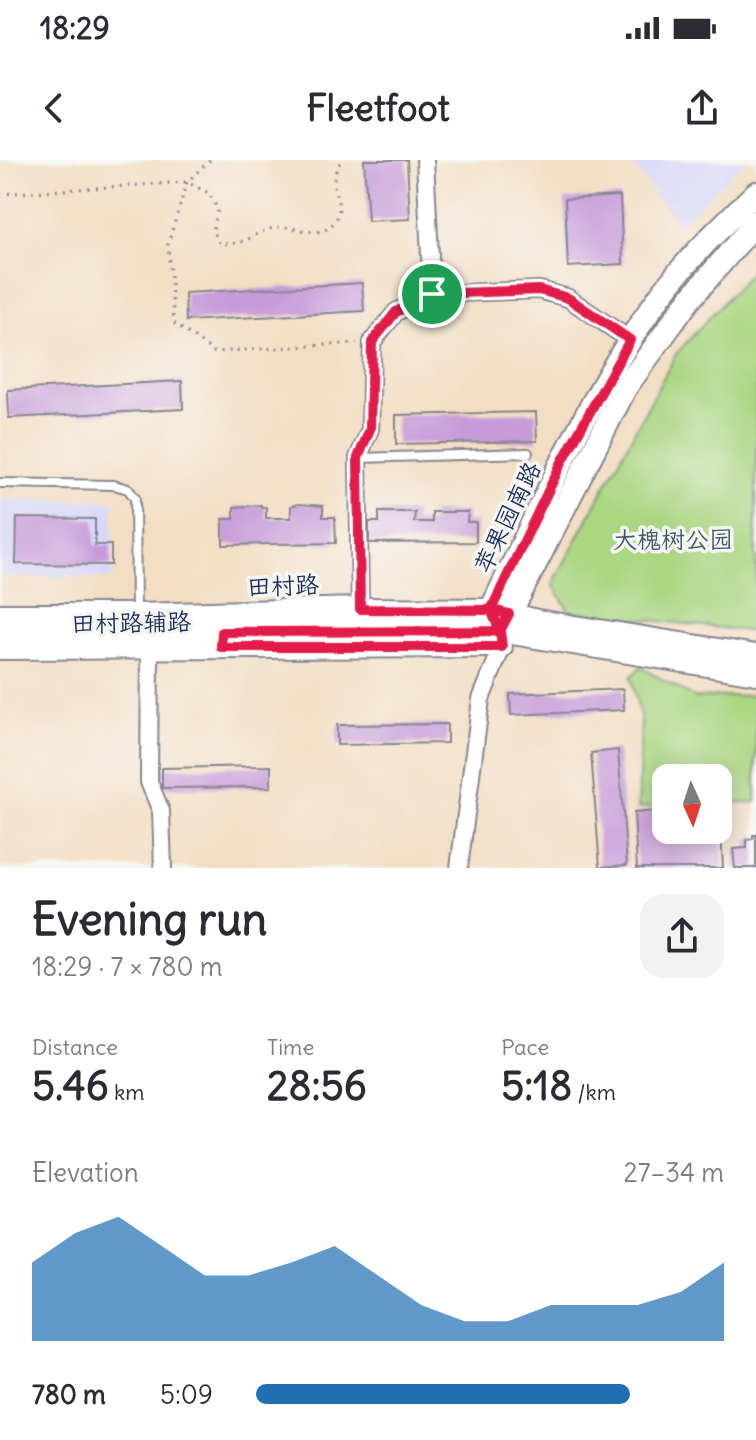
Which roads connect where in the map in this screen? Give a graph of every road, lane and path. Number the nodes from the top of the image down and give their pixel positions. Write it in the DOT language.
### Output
graph roads {
  1 [pos="210,160"];
  2 [pos="342,160"];
  3 [pos="425,160"];
  4 [pos="187,182"];
  5 [pos="756,193"];
  6 [pos="0,194"];
  7 [pos="756,222"];
  8 [pos="432,294"];
  9 [pos="630,340"];
  10 [pos="372,342"];
  11 [pos="528,453"];
  12 [pos="358,458"];
  13 [pos="0,483"];
  14 [pos="360,609"];
  15 [pos="0,615"];
  16 [pos="136,615"];
  17 [pos="501,626"];
  18 [pos="0,633"];
  19 [pos="221,640"];
  20 [pos="0,649"];
  21 [pos="150,649"];
  22 [pos="756,656"];
  23 [pos="756,673"];
  24 [pos="163,868"];
  25 [pos="459,868"];
  1 -- 4 [label="path"];
  2 -- 4 [label="path"];
  3 -- 8 [label="street"];
  4 -- 6 [label="path"];
  4 -- 10 [label="path"];
  5 -- 9 [label="main road, 苹果园南路"];
  7 -- 17 [label="main road, 苹果园南路"];
  8 -- 9 [label="street"];
  8 -- 10 [label="street"];
  9 -- 17 [label="main road, 苹果园南路"];
  10 -- 12 [label="street"];
  11 -- 12 [label="lane"];
  12 -- 14 [label="street"];
  13 -- 16 [label="lane"];
  14 -- 16 [label="main road, 田村路"];
  14 -- 17 [label="main road, 田村路"];
  15 -- 16 [label="main road, 田村路"];
  17 -- 19 [label="main road, 田村路"];
  17 -- 22 [label="main road, 田村路"];
  17 -- 23 [label="main road"];
  17 -- 25 [label="street"];
  18 -- 19 [label="main road, 田村路"];
  19 -- 21 [label="street, 田村路辅路"];
  20 -- 21 [label="street, 田村路辅路"];
  21 -- 24 [label="street"];
}
